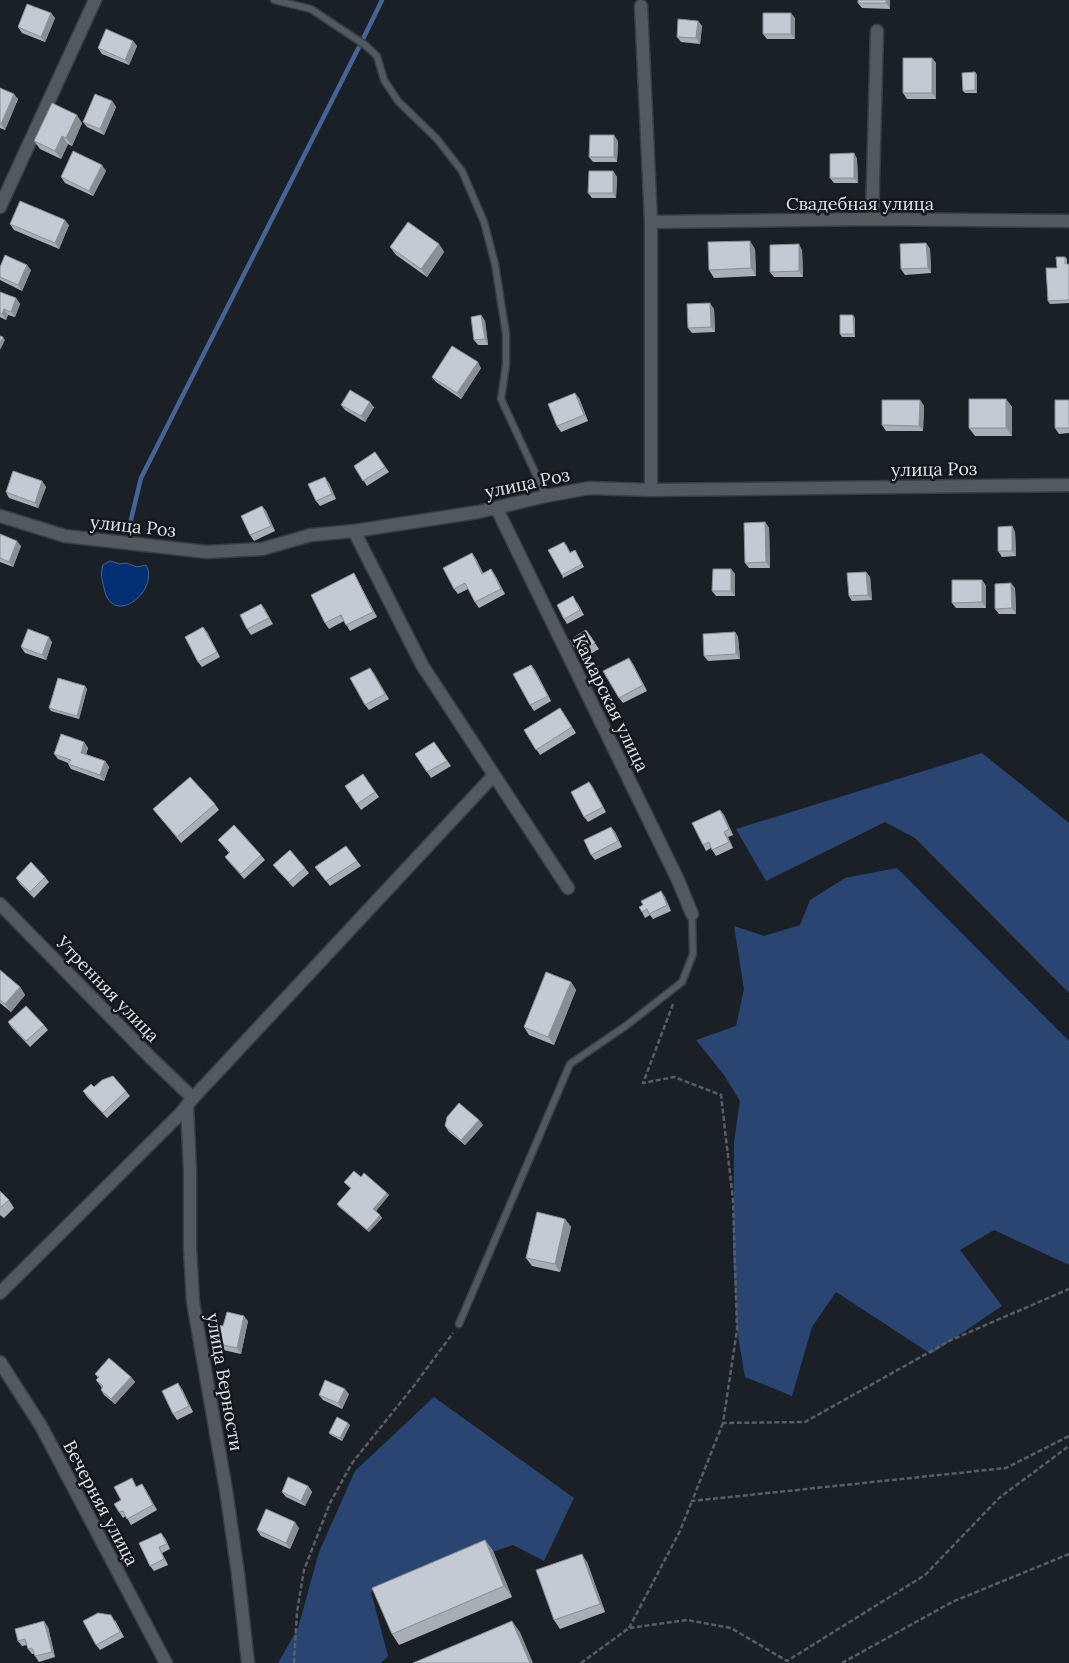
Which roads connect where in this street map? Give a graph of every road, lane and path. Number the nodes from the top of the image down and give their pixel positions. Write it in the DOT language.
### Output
graph roads {
  1 [pos="94,0"];
  2 [pos="274,0"];
  3 [pos="641,6"];
  4 [pos="877,31"];
  5 [pos="0,207"];
  6 [pos="872,219"];
  7 [pos="1069,221"];
  8 [pos="652,222"];
  9 [pos="1069,485"];
  10 [pos="650,490"];
  11 [pos="546,496"];
  12 [pos="497,509"];
  13 [pos="0,516"];
  14 [pos="354,531"];
  15 [pos="494,775"];
  16 [pos="568,888"];
  17 [pos="0,904"];
  18 [pos="692,914"];
  19 [pos="682,982"];
  20 [pos="190,1101"];
  21 [pos="1069,1289"];
  22 [pos="0,1293"];
  23 [pos="460,1324"];
  24 [pos="0,1362"];
  25 [pos="723,1423"];
  26 [pos="1069,1436"];
  27 [pos="1069,1446"];
  28 [pos="692,1501"];
  29 [pos="1069,1554"];
  30 [pos="629,1628"];
  31 [pos="786,1662"];
  32 [pos="166,1663"];
  33 [pos="248,1663"];
  34 [pos="294,1663"];
  35 [pos="581,1663"];
  36 [pos="842,1663"];
  1 -- 5 [label="street"];
  2 -- 11 [label="lane"];
  3 -- 8 [label="street"];
  4 -- 6 [label="street"];
  6 -- 7 [label="street, Свадебная улица"];
  6 -- 8 [label="street, Свадебная улица"];
  8 -- 10 [label="street"];
  9 -- 10 [label="street, улица Роз"];
  10 -- 11 [label="street, улица Роз"];
  11 -- 12 [label="street, улица Роз"];
  12 -- 14 [label="street, улица Роз"];
  12 -- 18 [label="street, Камарская улица"];
  13 -- 14 [label="street, улица Роз"];
  14 -- 15 [label="street"];
  15 -- 16 [label="street"];
  15 -- 20 [label="street"];
  17 -- 20 [label="street, Утренняя улица"];
  18 -- 19 [label="lane"];
  19 -- 23 [label="lane"];
  19 -- 25 [label="path"];
  20 -- 22 [label="street"];
  20 -- 33 [label="street, улица Верности"];
  21 -- 25 [label="path"];
  23 -- 34 [label="path"];
  24 -- 32 [label="street, Вечерняя улица"];
  25 -- 28 [label="path"];
  26 -- 28 [label="path"];
  27 -- 31 [label="path"];
  28 -- 30 [label="path"];
  29 -- 36 [label="path"];
  30 -- 31 [label="path"];
  30 -- 35 [label="path"];
}
